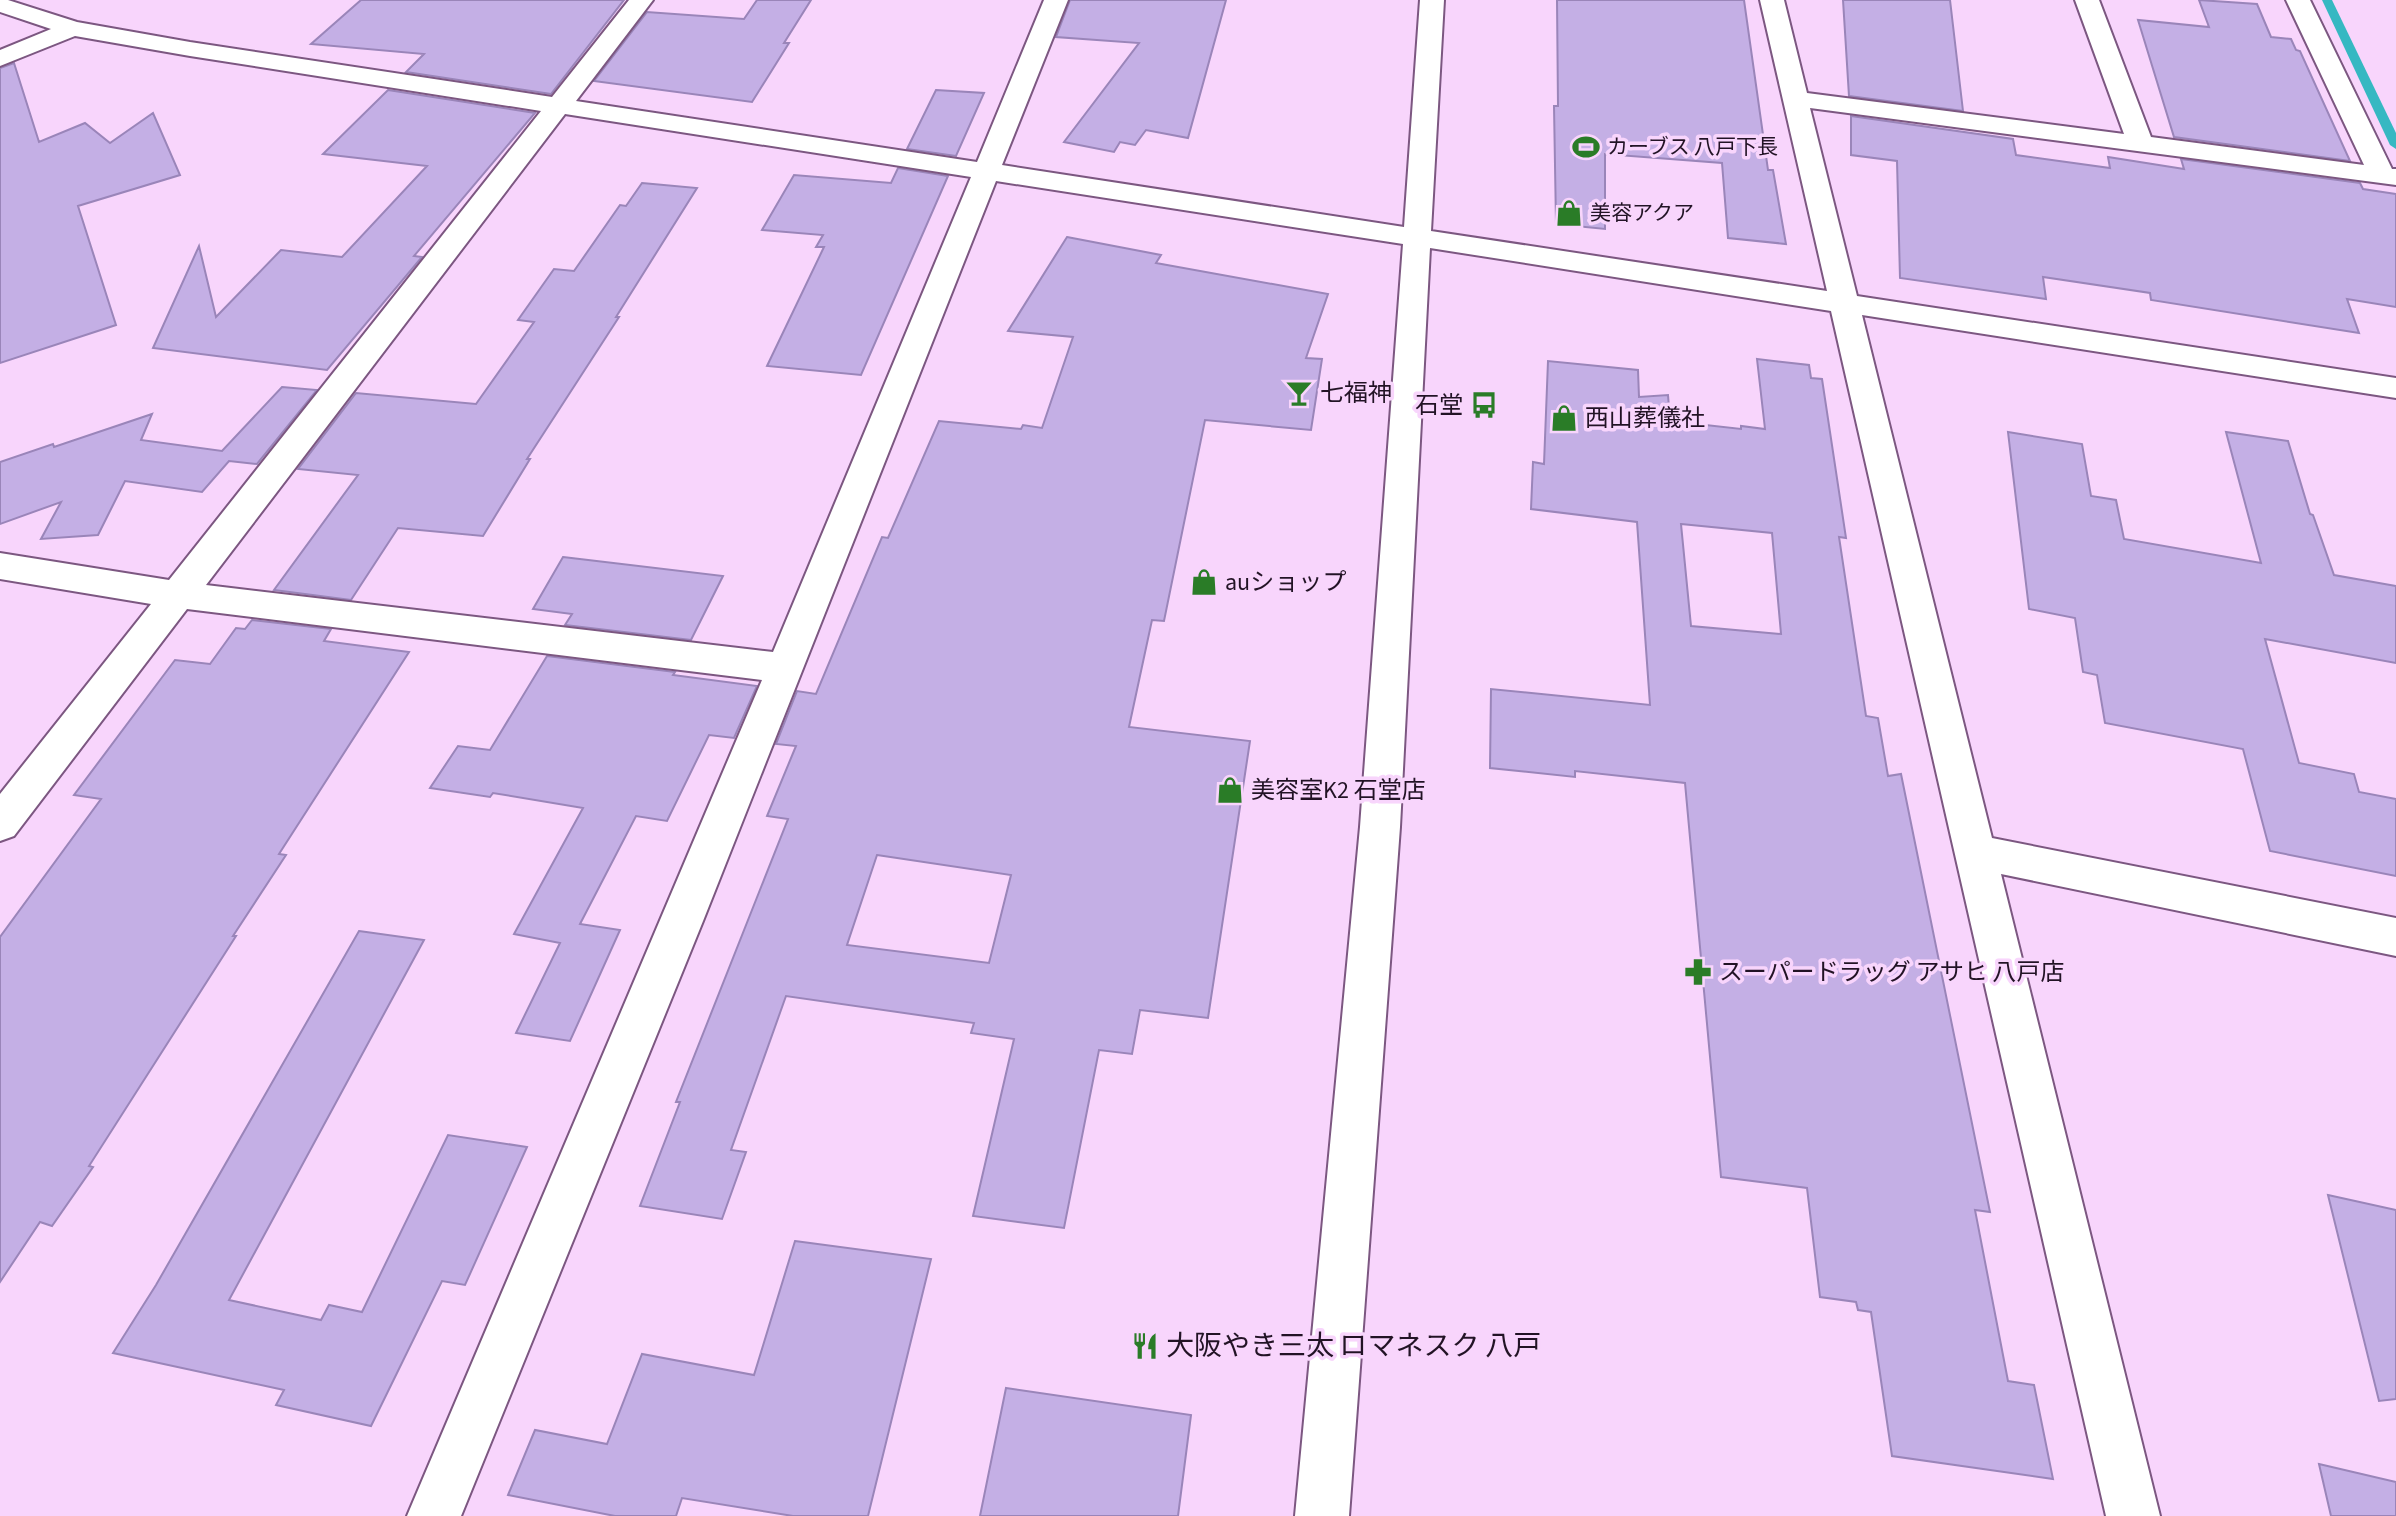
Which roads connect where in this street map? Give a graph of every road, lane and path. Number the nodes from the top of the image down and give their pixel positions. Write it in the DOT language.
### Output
graph roads {
  1 [pos="641,0"];
  2 [pos="1056,0"];
  3 [pos="1432,0"];
  4 [pos="1772,0"];
  5 [pos="2087,0"];
  6 [pos="2298,0"];
  7 [pos="0,5"];
  8 [pos="73,28"];
  9 [pos="0,59"];
  10 [pos="1796,99"];
  11 [pos="562,105"];
  12 [pos="2140,142"];
  13 [pos="984,171"];
  14 [pos="2389,176"];
  15 [pos="1418,239"];
  16 [pos="1843,304"];
  17 [pos="2396,388"];
  18 [pos="0,566"];
  19 [pos="178,595"];
  20 [pos="783,668"];
  21 [pos="0,824"];
  22 [pos="1976,852"];
  23 [pos="2396,937"];
  24 [pos="434,1516"];
  25 [pos="1322,1516"];
  26 [pos="2133,1516"];
  1 -- 11 [label="street"];
  2 -- 13 [label="street"];
  3 -- 15 [label="street"];
  4 -- 10 [label="street"];
  5 -- 12 [label="street"];
  6 -- 14 [label="street"];
  7 -- 8 [label="street"];
  8 -- 9 [label="street"];
  8 -- 11 [label="street"];
  10 -- 12 [label="street"];
  10 -- 16 [label="street"];
  11 -- 13 [label="street"];
  11 -- 19 [label="street"];
  12 -- 14 [label="street"];
  13 -- 15 [label="street"];
  13 -- 20 [label="street"];
  15 -- 16 [label="street"];
  15 -- 25 [label="street"];
  16 -- 17 [label="street"];
  16 -- 22 [label="street"];
  18 -- 19 [label="street"];
  19 -- 20 [label="street"];
  19 -- 21 [label="street"];
  20 -- 24 [label="street"];
  22 -- 23 [label="street"];
  22 -- 26 [label="street"];
}
